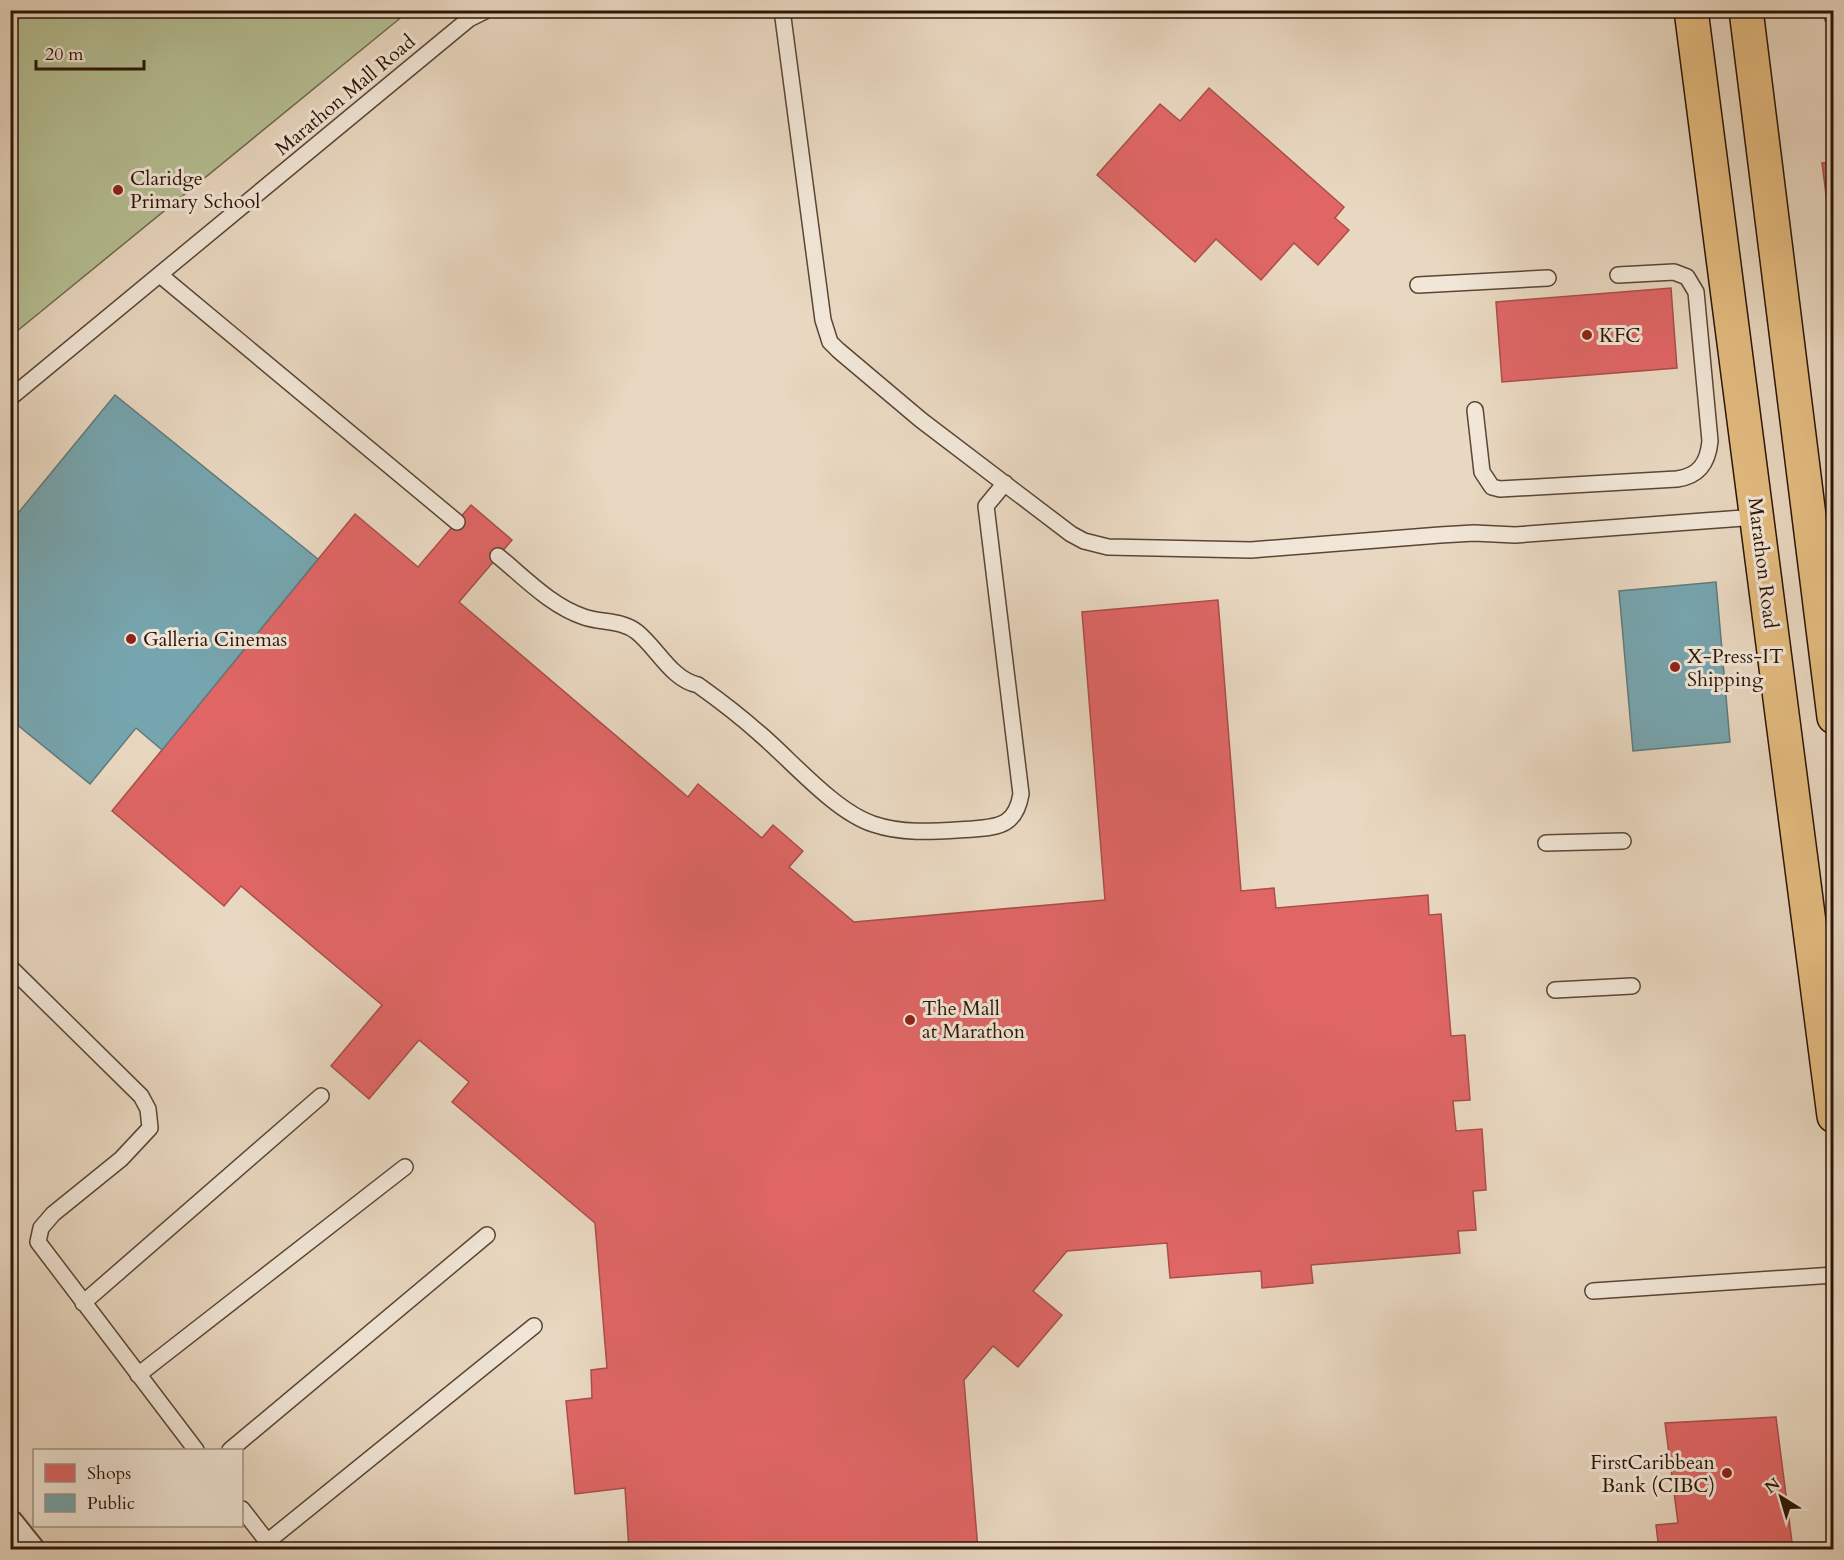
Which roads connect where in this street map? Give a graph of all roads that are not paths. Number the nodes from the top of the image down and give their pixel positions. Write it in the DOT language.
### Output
graph roads {
  1 [pos="487,10"];
  2 [pos="782,10"];
  3 [pos="1691,10"];
  4 [pos="1746,10"];
  5 [pos="160,275"];
  6 [pos="1618,275"];
  7 [pos="1548,278"];
  8 [pos="1418,285"];
  9 [pos="10,398"];
  10 [pos="1475,410"];
  11 [pos="1005,483"];
  12 [pos="1757,517"];
  13 [pos="457,522"];
  14 [pos="498,556"];
  15 [pos="1833,717"];
  16 [pos="1623,841"];
  17 [pos="1546,843"];
  18 [pos="10,967"];
  19 [pos="1632,986"];
  20 [pos="1555,990"];
  21 [pos="321,1096"];
  22 [pos="1833,1116"];
  23 [pos="405,1167"];
  24 [pos="487,1235"];
  25 [pos="1833,1275"];
  26 [pos="1593,1291"];
  27 [pos="82,1303"];
  28 [pos="534,1326"];
  29 [pos="138,1375"];
  30 [pos="195,1449"];
  31 [pos="231,1449"];
  32 [pos="243,1510"];
  33 [pos="10,1525"];
  34 [pos="270,1546"];
  35 [pos="30,1550"];
  1 -- 5 [label="lane, Marathon Mall Road"];
  2 -- 11 [label="lane"];
  3 -- 12 [label="main road, Marathon Road"];
  4 -- 15 [label="main road"];
  5 -- 9 [label="lane, Marathon Mall Road"];
  5 -- 13 [label="lane"];
  6 -- 10 [label="lane"];
  7 -- 8 [label="lane"];
  11 -- 12 [label="lane"];
  11 -- 14 [label="lane"];
  12 -- 22 [label="main road, Marathon Road"];
  16 -- 17 [label="lane"];
  18 -- 27 [label="lane"];
  19 -- 20 [label="lane"];
  21 -- 27 [label="lane"];
  23 -- 29 [label="lane"];
  24 -- 31 [label="lane"];
  25 -- 26 [label="lane"];
  27 -- 29 [label="lane"];
  28 -- 34 [label="lane"];
  29 -- 30 [label="lane"];
  32 -- 34 [label="lane"];
  33 -- 35 [label="street"];
}
